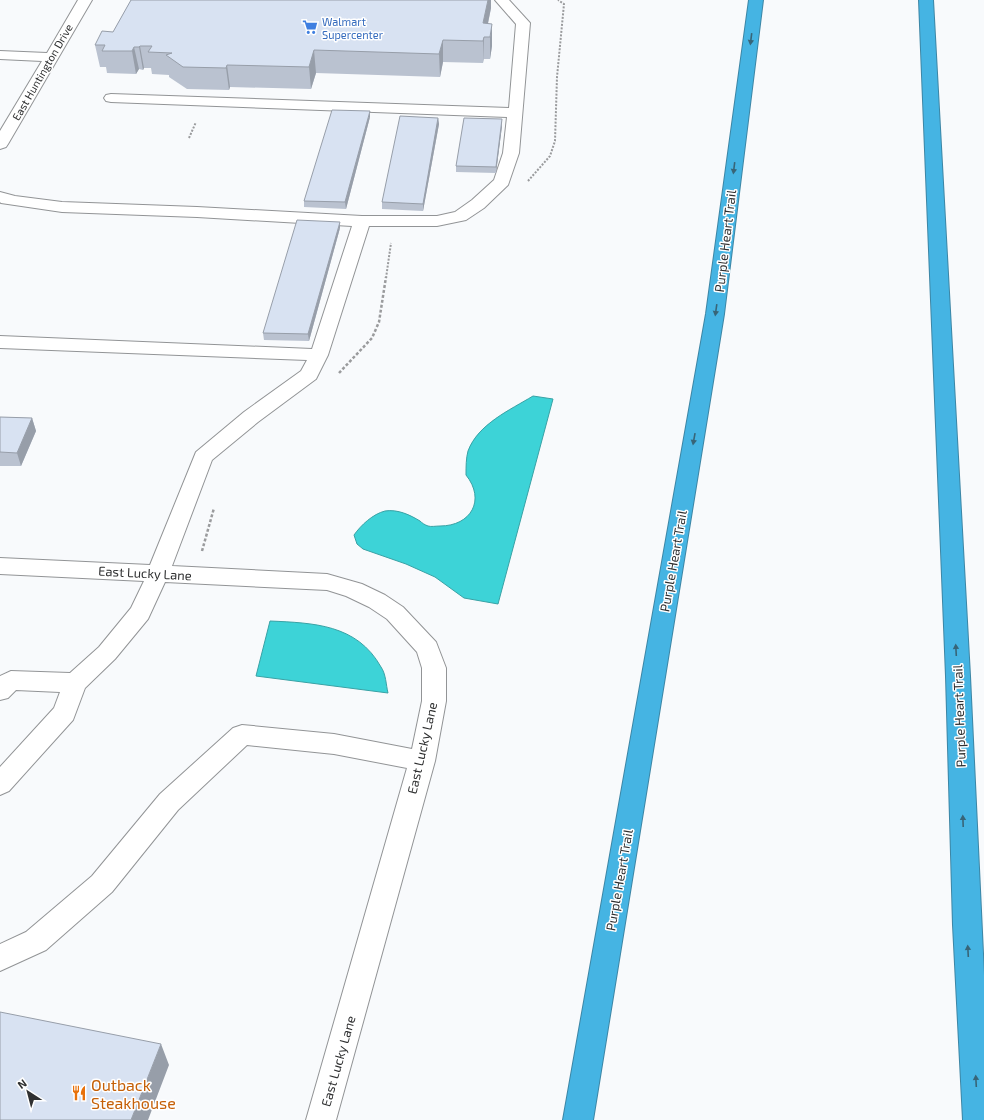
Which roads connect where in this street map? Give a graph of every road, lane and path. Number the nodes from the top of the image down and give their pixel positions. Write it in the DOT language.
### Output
graph roads {
  1 [pos="85,0"];
  2 [pos="502,0"];
  3 [pos="558,0"];
  4 [pos="756,0"];
  5 [pos="926,0"];
  6 [pos="0,55"];
  7 [pos="51,57"];
  8 [pos="111,98"];
  9 [pos="515,113"];
  10 [pos="7,119"];
  11 [pos="0,143"];
  12 [pos="525,183"];
  13 [pos="0,197"];
  14 [pos="62,207"];
  15 [pos="0,215"];
  16 [pos="362,222"];
  17 [pos="395,240"];
  18 [pos="0,342"];
  19 [pos="319,355"];
  20 [pos="337,375"];
  21 [pos="216,500"];
  22 [pos="202,552"];
  23 [pos="0,566"];
  24 [pos="158,574"];
  25 [pos="75,682"];
  26 [pos="0,691"];
  27 [pos="422,761"];
  28 [pos="0,784"];
  29 [pos="0,958"];
  30 [pos="321,1120"];
  31 [pos="578,1120"];
  32 [pos="978,1120"];
  1 -- 7 [label="street, East Huntington Drive"];
  2 -- 9 [label="street"];
  3 -- 12 [label="path"];
  4 -- 31 [label="highway, Purple Heart Trail, one-way"];
  32 -- 5 [label="highway, Purple Heart Trail, one-way"];
  6 -- 7 [label="street"];
  7 -- 10 [label="street, East Huntington Drive"];
  8 -- 9 [label="street"];
  9 -- 16 [label="street"];
  10 -- 11 [label="street, East Huntington Drive"];
  13 -- 14 [label="street"];
  14 -- 15 [label="street"];
  14 -- 16 [label="street"];
  16 -- 19 [label="street"];
  17 -- 20 [label="path"];
  18 -- 19 [label="street"];
  19 -- 24 [label="street"];
  21 -- 22 [label="path"];
  23 -- 24 [label="street, East Lucky Lane"];
  24 -- 25 [label="street"];
  24 -- 27 [label="street, East Lucky Lane"];
  25 -- 26 [label="street"];
  25 -- 28 [label="street"];
  27 -- 29 [label="street"];
  27 -- 30 [label="street, East Lucky Lane"];
}
